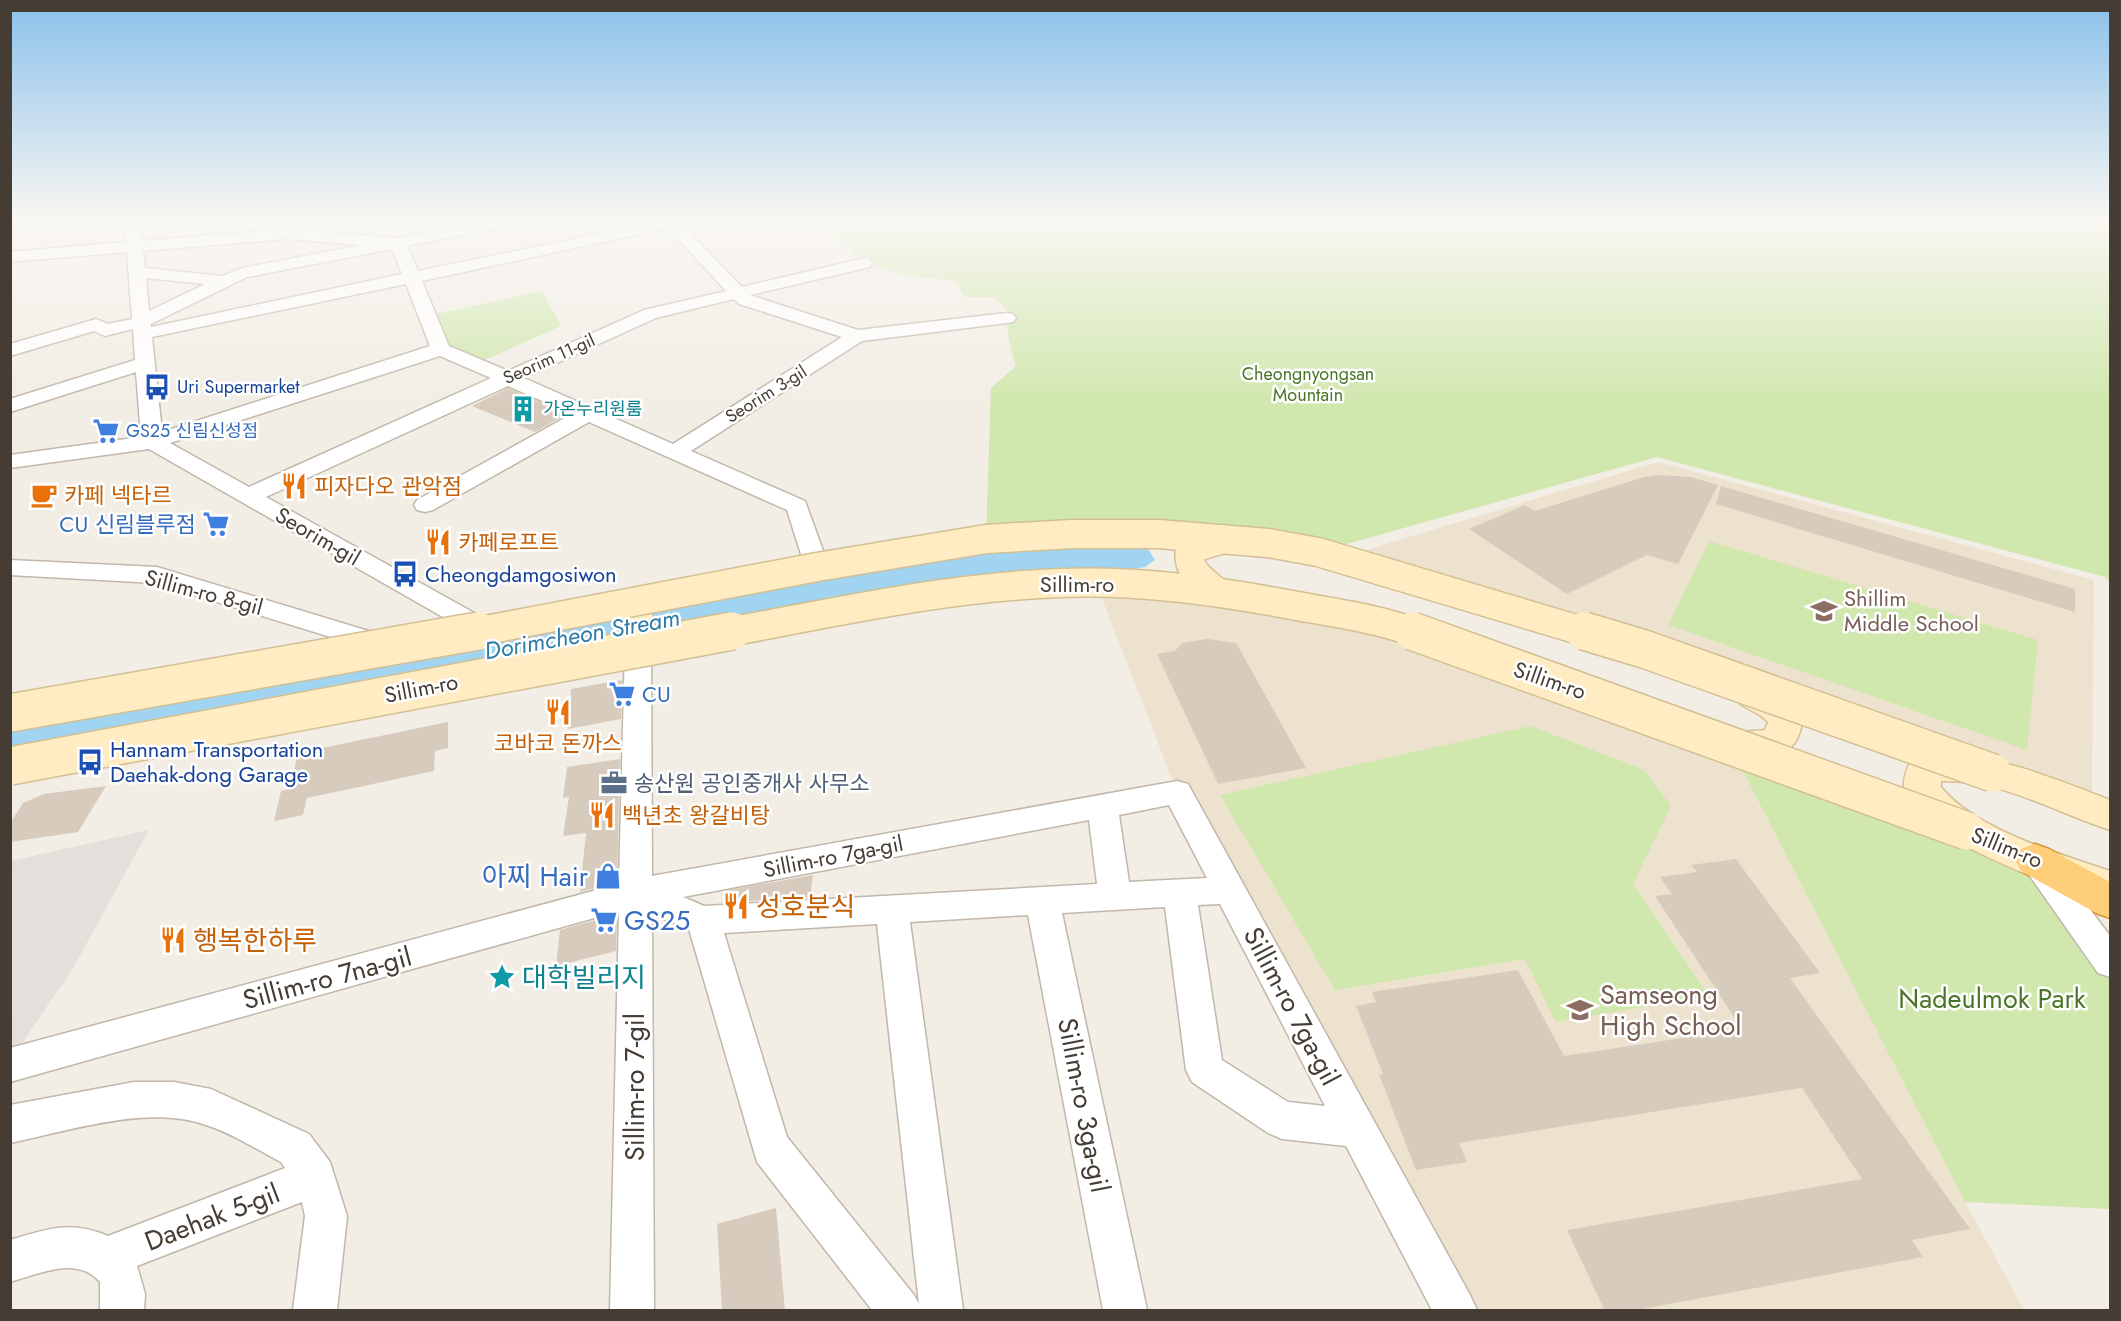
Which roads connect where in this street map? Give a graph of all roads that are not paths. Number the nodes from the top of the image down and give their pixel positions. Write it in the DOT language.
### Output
graph roads {
  1 [pos="137,283"];
  2 [pos="222,283"];
  3 [pos="387,283"];
  4 [pos="414,283"];
  5 [pos="729,283"];
  6 [pos="781,283"];
  7 [pos="738,293"];
  8 [pos="1007,318"];
  9 [pos="142,328"];
  10 [pos="857,336"];
  11 [pos="441,349"];
  12 [pos="10,351"];
  13 [pos="145,363"];
  14 [pos="508,378"];
  15 [pos="10,406"];
  16 [pos="588,414"];
  17 [pos="152,442"];
  18 [pos="675,452"];
  19 [pos="10,462"];
  20 [pos="248,496"];
  21 [pos="425,505"];
  22 [pos="1228,539"];
  23 [pos="10,567"];
  24 [pos="817,567"];
  25 [pos="1217,592"];
  26 [pos="635,603"];
  27 [pos="485,630"];
  28 [pos="393,647"];
  29 [pos="638,647"];
  30 [pos="1689,665"];
  31 [pos="15,717"];
  32 [pos="1730,746"];
  33 [pos="10,766"];
  34 [pos="1993,773"];
  35 [pos="1102,806"];
  36 [pos="2110,815"];
  37 [pos="1967,831"];
  38 [pos="2035,860"];
  39 [pos="2110,887"];
  40 [pos="1230,890"];
  41 [pos="635,893"];
  42 [pos="1180,893"];
  43 [pos="1115,896"];
  44 [pos="1042,899"];
  45 [pos="2110,901"];
  46 [pos="892,910"];
  47 [pos="703,920"];
  48 [pos="2110,962"];
  49 [pos="13,1070"];
  50 [pos="10,1124"];
  51 [pos="1358,1129"];
  52 [pos="316,1176"];
  53 [pos="107,1257"];
  54 [pos="10,1262"];
  55 [pos="122,1311"];
  56 [pos="315,1311"];
  57 [pos="632,1311"];
  58 [pos="899,1311"];
  59 [pos="940,1311"];
  60 [pos="1125,1311"];
  61 [pos="1455,1311"];
  1 -- 9 [label="street"];
  2 -- 9 [label="street"];
  3 -- 9 [label="street"];
  4 -- 11 [label="street"];
  5 -- 7 [label="street"];
  6 -- 7 [label="street, Seorim 11-gil"];
  7 -- 10 [label="street"];
  7 -- 14 [label="street, Seorim 11-gil"];
  8 -- 10 [label="street"];
  9 -- 12 [label="street"];
  9 -- 13 [label="street"];
  10 -- 18 [label="street, Seorim 3-gil"];
  11 -- 14 [label="street"];
  11 -- 17 [label="street"];
  13 -- 15 [label="street"];
  13 -- 17 [label="street"];
  14 -- 16 [label="street"];
  14 -- 20 [label="street, Seorim 11-gil"];
  16 -- 18 [label="street"];
  16 -- 21 [label="street"];
  17 -- 19 [label="street"];
  17 -- 20 [label="street, Seorim-gil"];
  18 -- 24 [label="street"];
  20 -- 27 [label="street, Seorim-gil"];
  22 -- 24 [label="main road, Sillim-ro, bridge"];
  22 -- 25 [label="main road, bridge"];
  22 -- 30 [label="main road, Sillim-ro, bridge"];
  23 -- 28 [label="street, Sillim-ro 8-gil"];
  24 -- 26 [label="main road, Sillim-ro, bridge"];
  25 -- 29 [label="main road, Sillim-ro, bridge"];
  25 -- 32 [label="main road, Sillim-ro, bridge"];
  26 -- 27 [label="main road, Sillim-ro, bridge"];
  26 -- 29 [label="main road"];
  27 -- 28 [label="main road, Sillim-ro, bridge"];
  28 -- 31 [label="main road, Sillim-ro, bridge"];
  29 -- 33 [label="main road, Sillim-ro, bridge"];
  29 -- 41 [label="street, Sillim-ro 7-gil"];
  30 -- 32 [label="main road, bridge"];
  30 -- 34 [label="main road, Sillim-ro, bridge"];
  32 -- 37 [label="main road, Sillim-ro, bridge"];
  34 -- 36 [label="main road, Sillim-ro"];
  34 -- 37 [label="main road, bridge"];
  35 -- 40 [label="street, Sillim-ro 7ga-gil"];
  35 -- 41 [label="street, Sillim-ro 7ga-gil"];
  35 -- 43 [label="street"];
  37 -- 38 [label="main road, Sillim-ro"];
  38 -- 39 [label="main road, Sillim-ro"];
  38 -- 45 [label="highway"];
  38 -- 48 [label="street"];
  40 -- 42 [label="street"];
  40 -- 51 [label="street, Sillim-ro 7ga-gil"];
  41 -- 47 [label="street"];
  41 -- 49 [label="street, Sillim-ro 7na-gil"];
  41 -- 57 [label="street, Sillim-ro 7-gil"];
  42 -- 43 [label="street"];
  42 -- 51 [label="street"];
  43 -- 44 [label="street"];
  44 -- 46 [label="street"];
  44 -- 60 [label="street, Sillim-ro 3ga-gil"];
  46 -- 47 [label="street"];
  46 -- 59 [label="street"];
  47 -- 58 [label="street"];
  50 -- 52 [label="street"];
  51 -- 61 [label="street, Sillim-ro 7ga-gil"];
  52 -- 53 [label="street, Daehak 5-gil"];
  52 -- 56 [label="street"];
  53 -- 54 [label="street"];
  53 -- 55 [label="street"];
}
